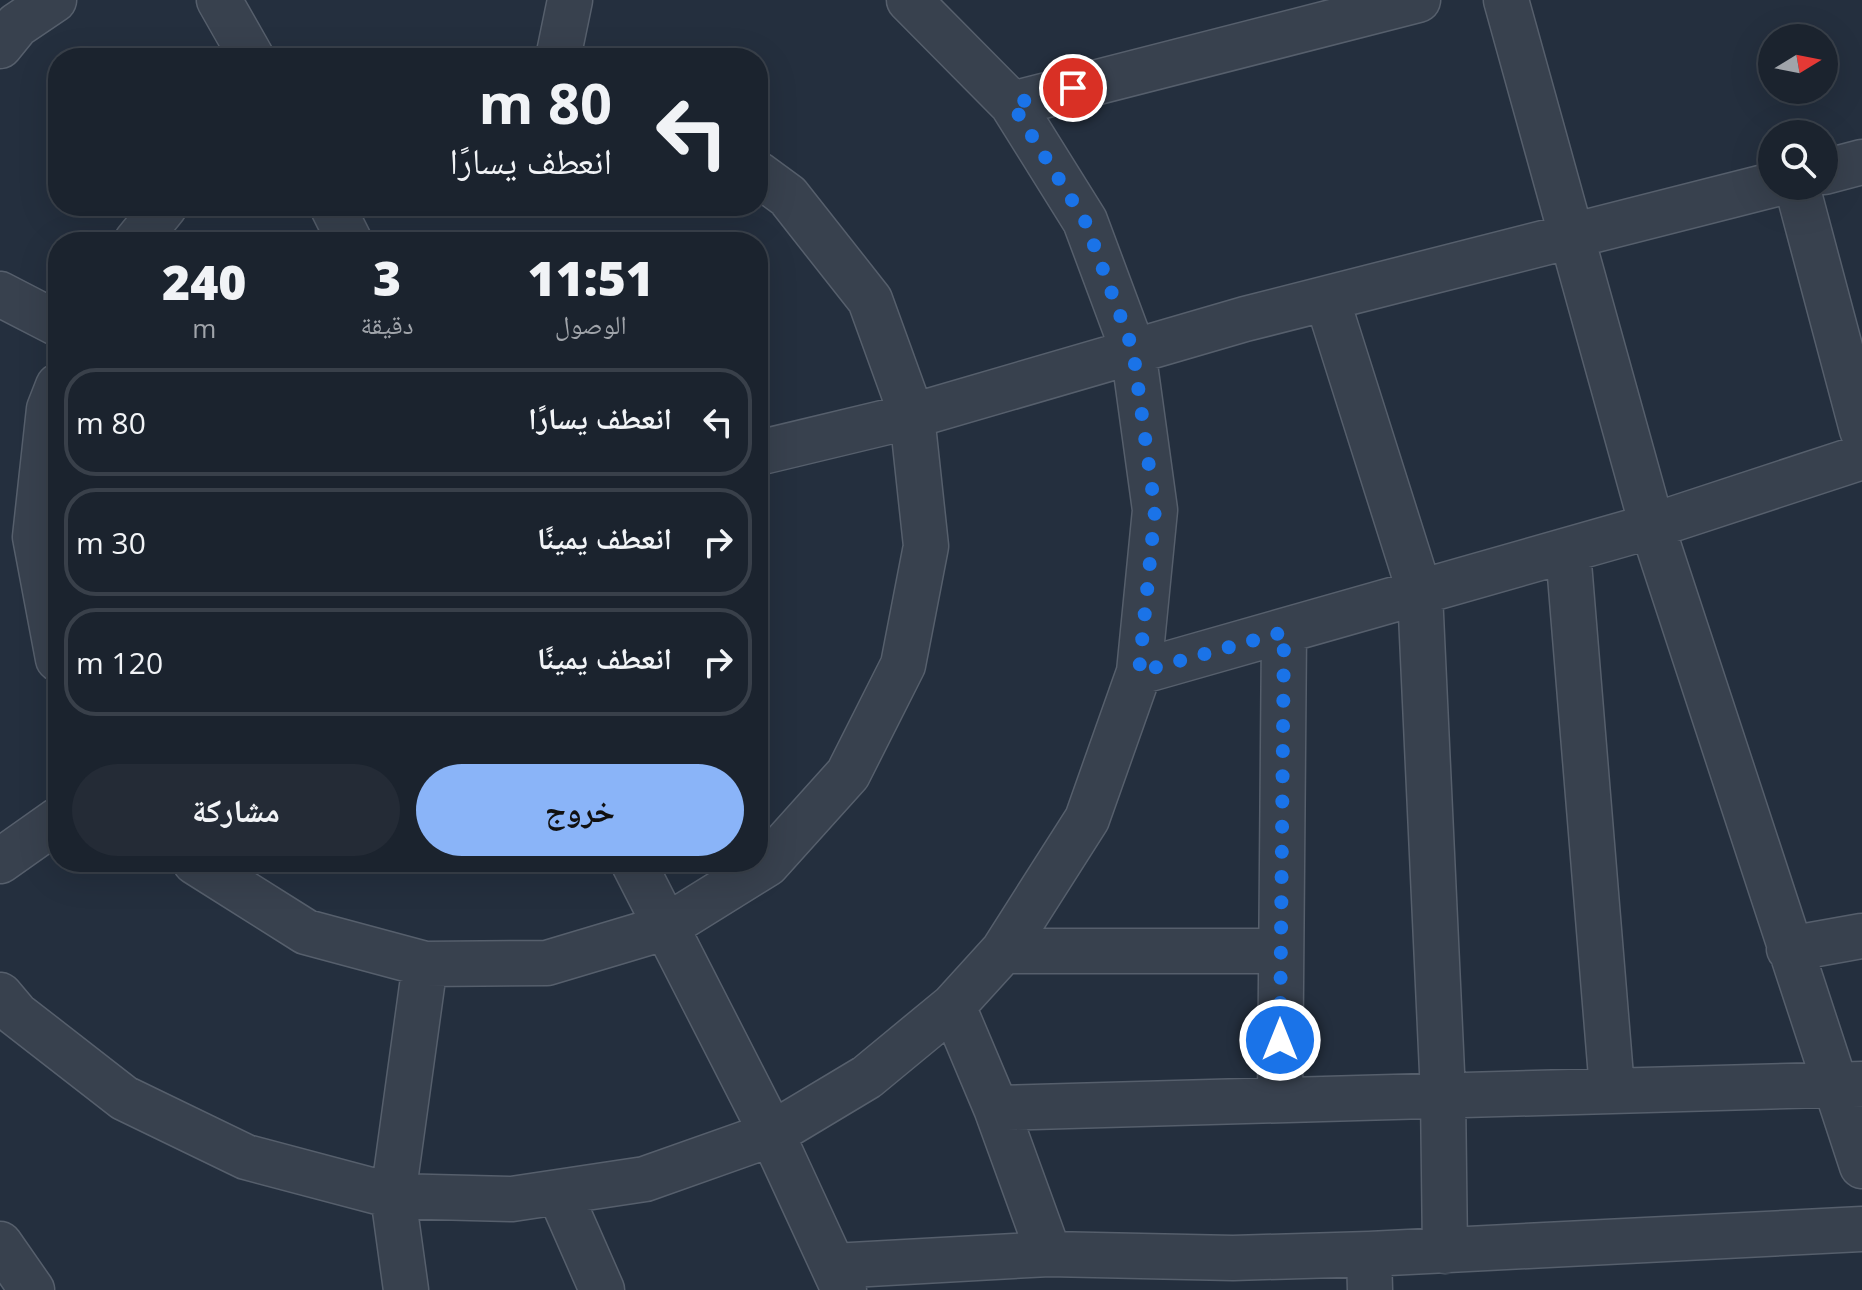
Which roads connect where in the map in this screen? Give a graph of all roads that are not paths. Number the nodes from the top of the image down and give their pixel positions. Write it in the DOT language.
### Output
graph roads {
  1 [pos="54,0"];
  2 [pos="219,0"];
  3 [pos="570,0"];
  4 [pos="909,0"];
  5 [pos="1506,0"];
  6 [pos="1412,1"];
  7 [pos="0,46"];
  8 [pos="246,48"];
  9 [pos="560,48"];
  10 [pos="1012,104"];
  11 [pos="1862,162"];
  12 [pos="1838,168"];
  13 [pos="768,181"];
  14 [pos="1758,189"];
  15 [pos="1801,200"];
  16 [pos="157,216"];
  17 [pos="144,232"];
  18 [pos="1570,236"];
  19 [pos="0,294"];
  20 [pos="1327,299"];
  21 [pos="48,319"];
  22 [pos="1133,350"];
  23 [pos="912,416"];
  24 [pos="48,418"];
  25 [pos="1862,430"];
  26 [pos="768,451"];
  27 [pos="1862,457"];
  28 [pos="1652,526"];
  29 [pos="1568,551"];
  30 [pos="1420,593"];
  31 [pos="48,606"];
  32 [pos="1284,632"];
  33 [pos="1139,672"];
  34 [pos="48,827"];
  35 [pos="0,861"];
  36 [pos="768,863"];
  37 [pos="211,872"];
  38 [pos="638,872"];
  39 [pos="754,872"];
  40 [pos="664,928"];
  41 [pos="1862,936"];
  42 [pos="1789,949"];
  43 [pos="1003,951"];
  44 [pos="1279,951"];
  45 [pos="425,964"];
  46 [pos="0,995"];
  47 [pos="953,1006"];
  48 [pos="1850,1085"];
  49 [pos="1612,1089"];
  50 [pos="1443,1094"];
  51 [pos="1280,1099"];
  52 [pos="996,1108"];
  53 [pos="772,1134"];
  54 [pos="1862,1166"];
  55 [pos="559,1192"];
  56 [pos="393,1196"];
  57 [pos="1862,1229"];
  58 [pos="1445,1251"];
  59 [pos="1049,1254"];
  60 [pos="1369,1272"];
  61 [pos="839,1278"];
  62 [pos="406,1290"];
  63 [pos="602,1290"];
  1 -- 7 [label="street"];
  2 -- 8 [label="street"];
  3 -- 9 [label="street"];
  4 -- 10 [label="street"];
  5 -- 18 [label="street"];
  6 -- 10 [label="street"];
  10 -- 22 [label="street"];
  11 -- 12 [label="street"];
  13 -- 23 [label="street"];
  14 -- 18 [label="street"];
  15 -- 25 [label="street"];
  16 -- 17 [label="street"];
  18 -- 20 [label="street"];
  18 -- 28 [label="street"];
  19 -- 21 [label="street"];
  20 -- 22 [label="street"];
  20 -- 30 [label="street"];
  22 -- 23 [label="street"];
  22 -- 33 [label="street"];
  23 -- 26 [label="street"];
  23 -- 36 [label="street"];
  24 -- 31 [label="street"];
  27 -- 28 [label="street"];
  28 -- 29 [label="street"];
  28 -- 42 [label="street"];
  29 -- 30 [label="street"];
  29 -- 49 [label="street"];
  30 -- 32 [label="street"];
  30 -- 50 [label="street"];
  32 -- 33 [label="street"];
  32 -- 44 [label="street"];
  33 -- 43 [label="street"];
  34 -- 35 [label="street"];
  37 -- 45 [label="street"];
  38 -- 40 [label="street"];
  39 -- 40 [label="street"];
  40 -- 45 [label="street"];
  40 -- 53 [label="street"];
  41 -- 42 [label="street"];
  42 -- 48 [label="street"];
  43 -- 44 [label="street"];
  43 -- 47 [label="street"];
  44 -- 51 [label="street"];
  45 -- 56 [label="street"];
  46 -- 56 [label="street"];
  47 -- 52 [label="street"];
  47 -- 53 [label="street"];
  48 -- 49 [label="street"];
  48 -- 54 [label="street"];
  49 -- 50 [label="street"];
  50 -- 51 [label="street"];
  50 -- 58 [label="street"];
  51 -- 52 [label="street"];
  52 -- 59 [label="street"];
  53 -- 55 [label="street"];
  53 -- 61 [label="street"];
  55 -- 56 [label="street"];
  55 -- 63 [label="street"];
  56 -- 62 [label="street"];
  57 -- 58 [label="street"];
  58 -- 60 [label="street"];
  59 -- 60 [label="street"];
  59 -- 61 [label="street"];
}
